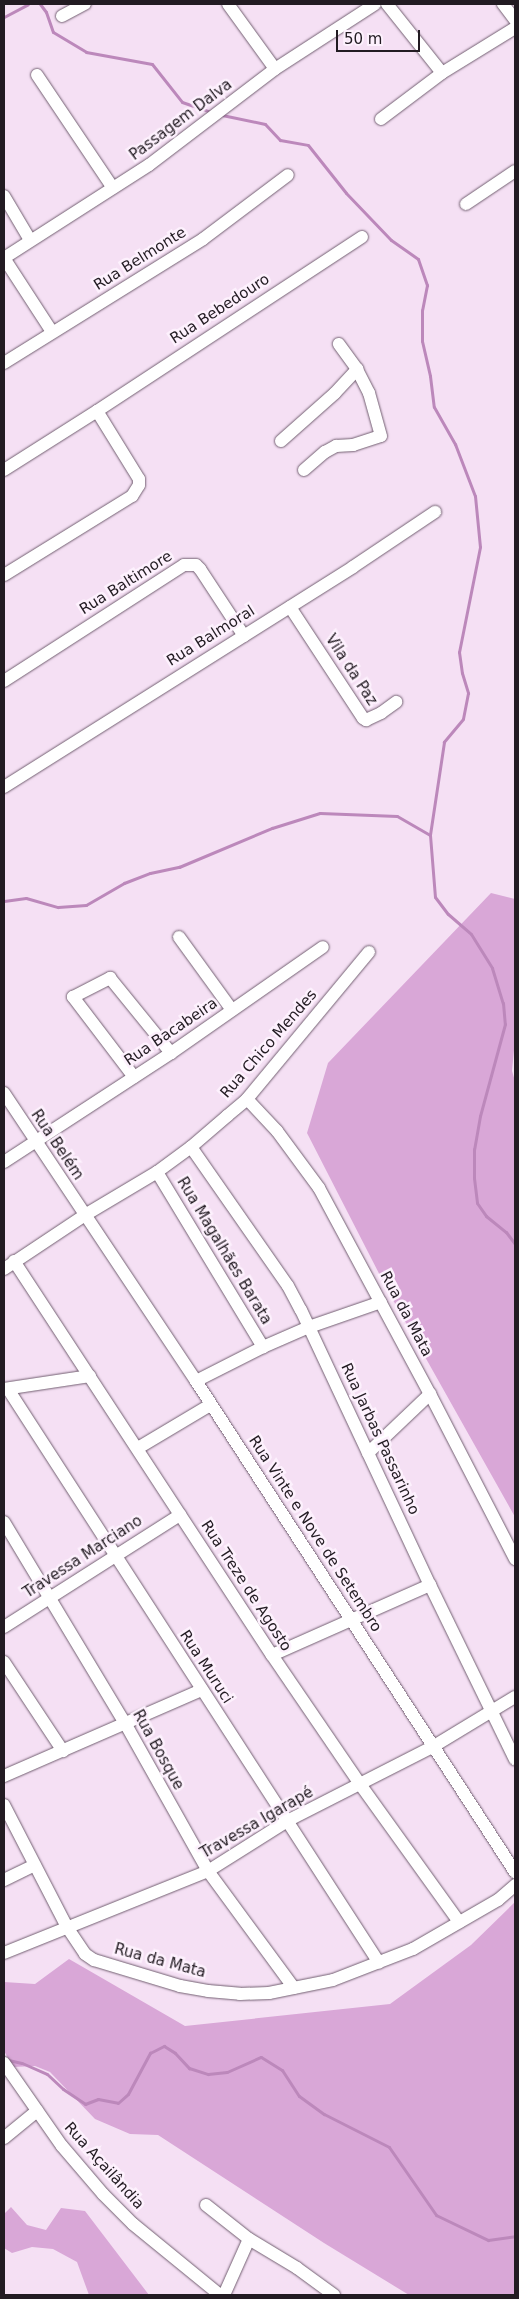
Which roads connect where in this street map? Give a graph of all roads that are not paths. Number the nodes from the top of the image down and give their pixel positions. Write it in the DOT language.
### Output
graph roads {
  1 [pos="85,4"];
  2 [pos="228,4"];
  3 [pos="375,4"];
  4 [pos="386,4"];
  5 [pos="503,4"];
  6 [pos="62,16"];
  7 [pos="515,20"];
  8 [pos="515,28"];
  9 [pos="275,69"];
  10 [pos="442,73"];
  11 [pos="37,75"];
  12 [pos="381,119"];
  13 [pos="515,171"];
  14 [pos="288,175"];
  15 [pos="113,188"];
  16 [pos="4,196"];
  17 [pos="466,204"];
  18 [pos="362,237"];
  19 [pos="30,240"];
  20 [pos="4,258"];
  21 [pos="52,332"];
  22 [pos="338,344"];
  23 [pos="4,362"];
  24 [pos="357,369"];
  25 [pos="97,411"];
  26 [pos="281,441"];
  27 [pos="4,470"];
  28 [pos="304,470"];
  29 [pos="435,512"];
  30 [pos="4,575"];
  31 [pos="290,607"];
  32 [pos="244,636"];
  33 [pos="4,681"];
  34 [pos="396,702"];
  35 [pos="4,787"];
  36 [pos="179,937"];
  37 [pos="323,947"];
  38 [pos="369,952"];
  39 [pos="232,1010"];
  40 [pos="171,1053"];
  41 [pos="134,1077"];
  42 [pos="4,1093"];
  43 [pos="247,1098"];
  44 [pos="35,1142"];
  45 [pos="191,1147"];
  46 [pos="4,1162"];
  47 [pos="156,1172"];
  48 [pos="85,1215"];
  49 [pos="14,1261"];
  50 [pos="4,1269"];
  51 [pos="381,1302"];
  52 [pos="309,1328"];
  53 [pos="263,1347"];
  54 [pos="90,1376"];
  55 [pos="196,1381"];
  56 [pos="6,1389"];
  57 [pos="430,1394"];
  58 [pos="210,1405"];
  59 [pos="138,1448"];
  60 [pos="368,1454"];
  61 [pos="180,1515"];
  62 [pos="4,1522"];
  63 [pos="115,1554"];
  64 [pos="515,1559"];
  65 [pos="430,1585"];
  66 [pos="50,1598"];
  67 [pos="351,1621"];
  68 [pos="4,1626"];
  69 [pos="272,1655"];
  70 [pos="4,1662"];
  71 [pos="202,1690"];
  72 [pos="515,1697"];
  73 [pos="491,1712"];
  74 [pos="125,1723"];
  75 [pos="434,1746"];
  76 [pos="63,1751"];
  77 [pos="515,1759"];
  78 [pos="4,1776"];
  79 [pos="360,1784"];
  80 [pos="4,1805"];
  81 [pos="287,1821"];
  82 [pos="35,1865"];
  83 [pos="208,1871"];
  84 [pos="515,1872"];
  85 [pos="4,1880"];
  86 [pos="515,1885"];
  87 [pos="459,1922"];
  88 [pos="67,1927"];
  89 [pos="4,1953"];
  90 [pos="379,1963"];
  91 [pos="294,1988"];
  92 [pos="5,2065"];
  93 [pos="37,2111"];
  94 [pos="4,2138"];
  95 [pos="206,2205"];
  96 [pos="249,2239"];
  97 [pos="222,2295"];
  98 [pos="334,2295"];
  1 -- 6 [label="street"];
  2 -- 9 [label="street"];
  3 -- 9 [label="street, Passagem Dalva"];
  4 -- 10 [label="street"];
  5 -- 7 [label="street"];
  8 -- 10 [label="street"];
  9 -- 15 [label="street, Passagem Dalva"];
  10 -- 12 [label="street"];
  11 -- 15 [label="street"];
  13 -- 17 [label="street"];
  14 -- 21 [label="street, Rua Belmonte"];
  15 -- 19 [label="street, Passagem Dalva"];
  16 -- 19 [label="street"];
  18 -- 25 [label="street, Rua Bebedouro"];
  19 -- 20 [label="street, Passagem Dalva"];
  20 -- 21 [label="street"];
  21 -- 23 [label="street, Rua Belmonte"];
  22 -- 24 [label="street"];
  24 -- 26 [label="street"];
  24 -- 28 [label="street"];
  25 -- 27 [label="street, Rua Bebedouro"];
  25 -- 30 [label="street"];
  29 -- 31 [label="street, Rua Balmoral"];
  31 -- 32 [label="street, Rua Balmoral"];
  31 -- 34 [label="street, Vila da Paz"];
  32 -- 33 [label="street, Rua Baltimore"];
  32 -- 35 [label="street, Rua Balmoral"];
  36 -- 39 [label="street"];
  37 -- 39 [label="street, Rua Bacabeira"];
  38 -- 43 [label="street, Rua Chico Mendes"];
  39 -- 40 [label="street, Rua Bacabeira"];
  40 -- 41 [label="street, Rua Bacabeira"];
  40 -- 41 [label="street"];
  41 -- 44 [label="street, Rua Bacabeira"];
  42 -- 44 [label="street, Rua Belém"];
  43 -- 45 [label="street, Rua Chico Mendes"];
  43 -- 51 [label="street, Rua da Mata"];
  44 -- 46 [label="street, Rua Bacabeira"];
  44 -- 48 [label="street, Rua Belém"];
  45 -- 47 [label="street, Rua Chico Mendes"];
  45 -- 52 [label="street, Rua Jarbas Passarinho"];
  47 -- 48 [label="street, Rua Chico Mendes"];
  47 -- 53 [label="street, Rua Magalhães Barata"];
  48 -- 49 [label="street, Rua Chico Mendes"];
  48 -- 55 [label="street, Rua Vinte e Nove de Setembro"];
  49 -- 50 [label="street, Rua Chico Mendes"];
  49 -- 54 [label="street, Rua Treze de Agosto"];
  51 -- 52 [label="street"];
  51 -- 57 [label="street, Rua da Mata"];
  52 -- 53 [label="street"];
  52 -- 60 [label="street, Rua Jarbas Passarinho"];
  53 -- 55 [label="street"];
  54 -- 56 [label="street"];
  54 -- 59 [label="street, Rua Treze de Agosto"];
  55 -- 58 [label="street, Rua Vinte e Nove de Setembro"];
  56 -- 63 [label="street, Rua Muruci"];
  57 -- 60 [label="street"];
  57 -- 64 [label="street, Rua da Mata"];
  58 -- 59 [label="street"];
  58 -- 67 [label="street, Rua Vinte e Nove de Setembro"];
  59 -- 61 [label="street, Rua Treze de Agosto"];
  60 -- 65 [label="street, Rua Jarbas Passarinho"];
  61 -- 63 [label="street, Travessa Marciano"];
  61 -- 69 [label="street, Rua Treze de Agosto"];
  62 -- 66 [label="street, Rua Bosque"];
  63 -- 66 [label="street, Travessa Marciano"];
  63 -- 71 [label="street, Rua Muruci"];
  65 -- 67 [label="street"];
  65 -- 73 [label="street, Rua Jarbas Passarinho"];
  66 -- 68 [label="street, Travessa Marciano"];
  66 -- 74 [label="street, Rua Bosque"];
  67 -- 69 [label="street"];
  67 -- 75 [label="street, Rua Vinte e Nove de Setembro"];
  69 -- 79 [label="street, Rua Treze de Agosto"];
  70 -- 76 [label="street"];
  71 -- 74 [label="street"];
  71 -- 81 [label="street, Rua Muruci"];
  72 -- 73 [label="street, Travessa Igarapé"];
  73 -- 75 [label="street, Travessa Igarapé"];
  73 -- 77 [label="street, Rua Jarbas Passarinho"];
  74 -- 76 [label="street"];
  74 -- 83 [label="street, Rua Bosque"];
  75 -- 79 [label="street, Travessa Igarapé"];
  75 -- 84 [label="street, Rua Vinte e Nove de Setembro"];
  76 -- 78 [label="street"];
  79 -- 81 [label="street, Travessa Igarapé"];
  79 -- 87 [label="street, Rua Treze de Agosto"];
  80 -- 82 [label="street"];
  81 -- 83 [label="street, Travessa Igarapé"];
  81 -- 90 [label="street, Rua Muruci"];
  82 -- 85 [label="street"];
  82 -- 88 [label="street, Rua da Mata"];
  83 -- 88 [label="street, Travessa Igarapé"];
  83 -- 91 [label="street, Rua Bosque"];
  86 -- 87 [label="street, Rua da Mata"];
  87 -- 90 [label="street, Rua da Mata"];
  88 -- 89 [label="street, Travessa Igarapé"];
  88 -- 91 [label="street, Rua da Mata"];
  90 -- 91 [label="street, Rua da Mata"];
  92 -- 93 [label="street, Rua Açailândia"];
  93 -- 94 [label="street"];
  93 -- 97 [label="street, Rua Açailândia"];
  95 -- 96 [label="street"];
  96 -- 97 [label="street"];
  96 -- 98 [label="street"];
}
